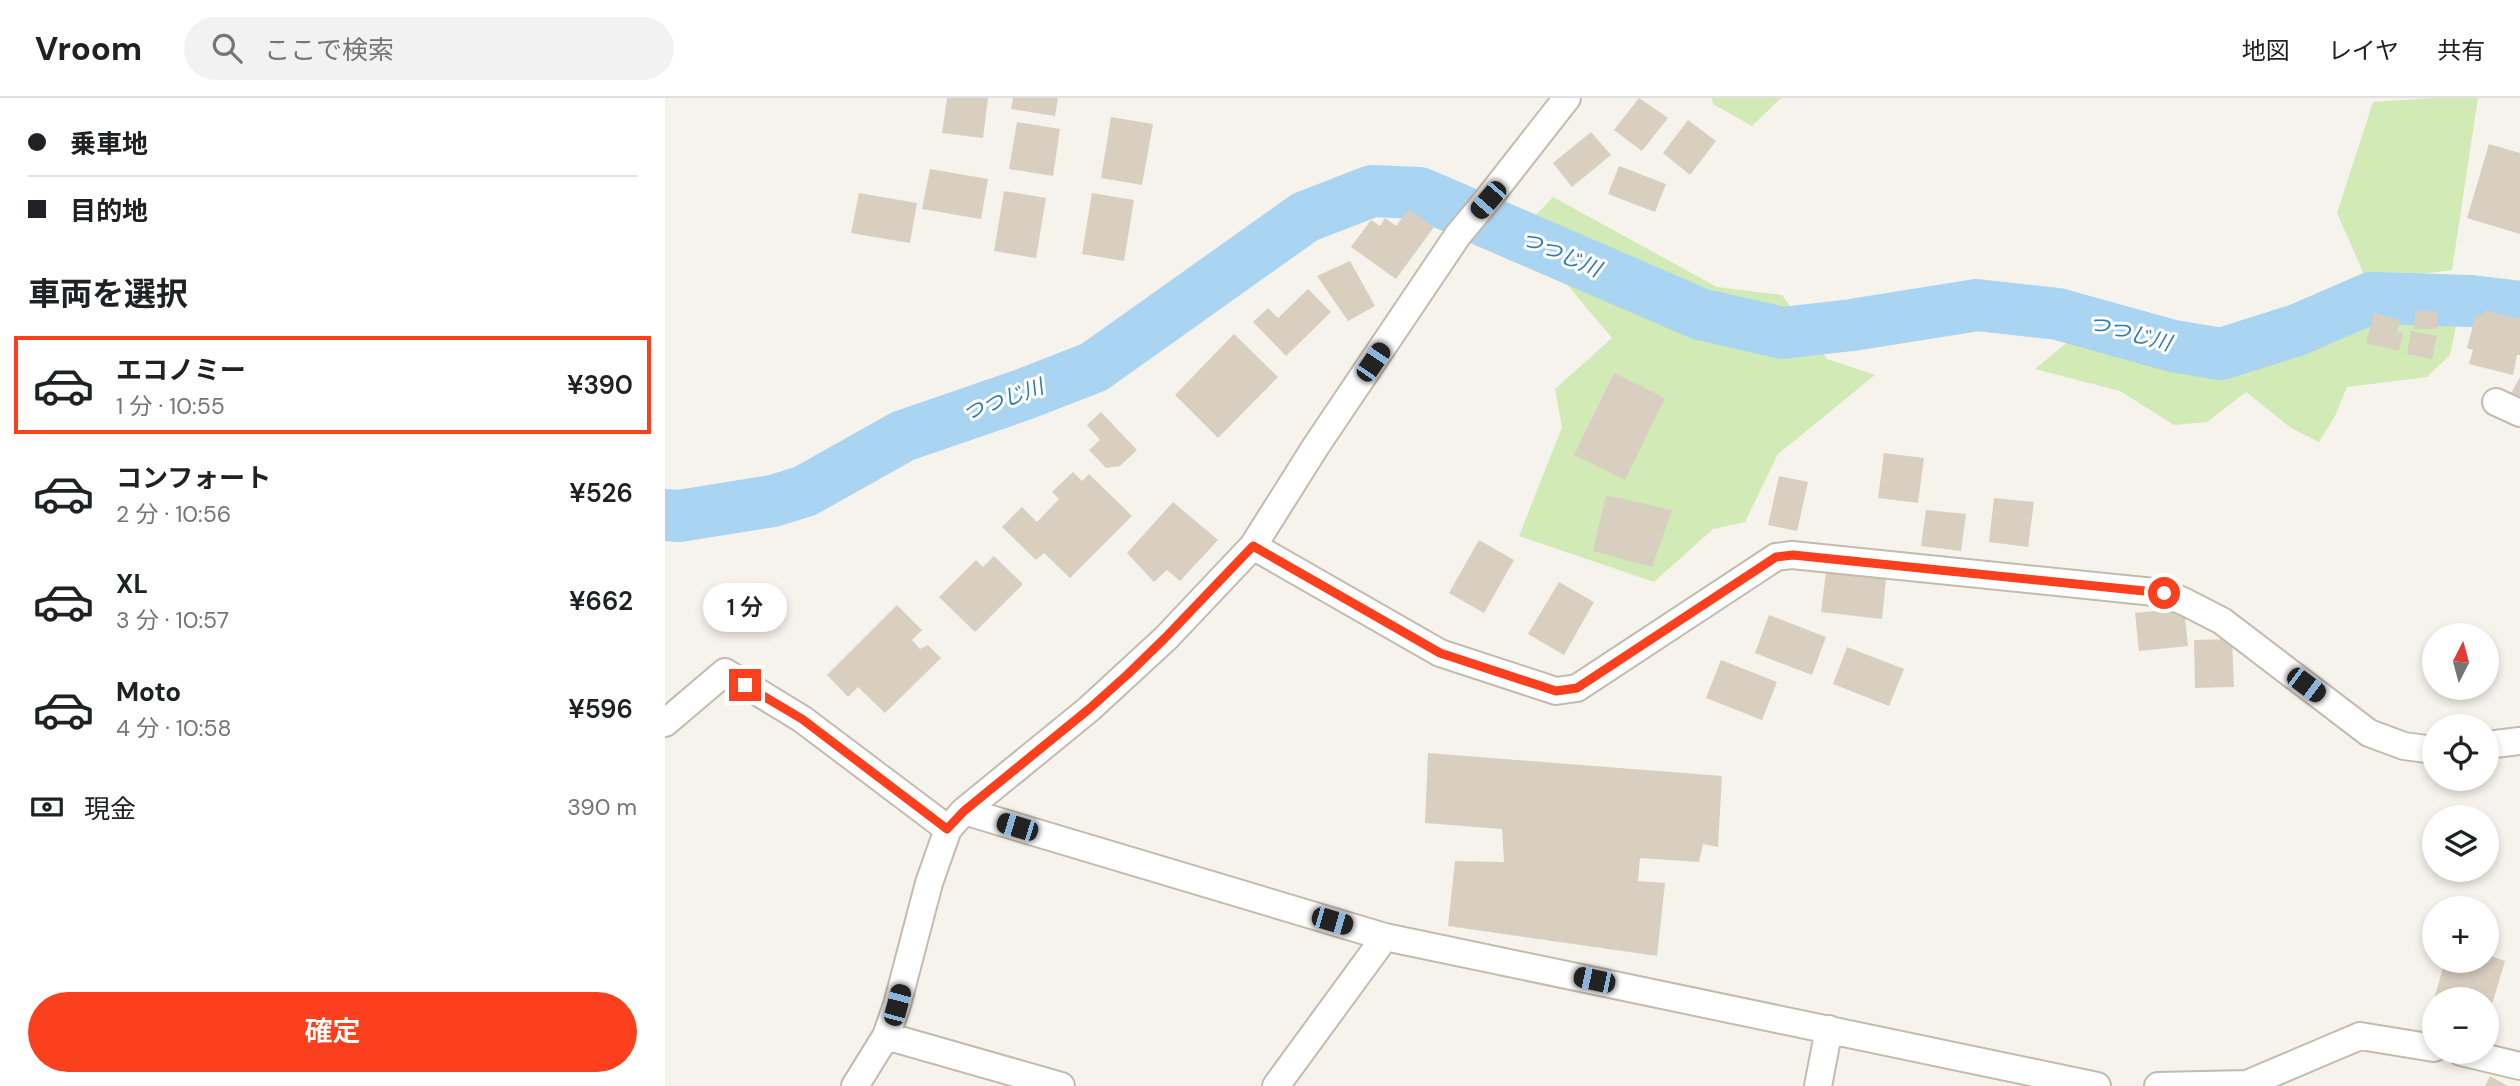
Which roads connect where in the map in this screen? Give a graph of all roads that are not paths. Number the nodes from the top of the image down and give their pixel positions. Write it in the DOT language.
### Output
graph roads {
  1 [pos="1567,98"];
  2 [pos="2496,402"];
  3 [pos="2520,413"];
  4 [pos="1253,546"];
  5 [pos="665,723"];
  6 [pos="2520,741"];
  7 [pos="2499,744"];
  8 [pos="2422,748"];
  9 [pos="956,820"];
  10 [pos="1385,937"];
  11 [pos="1829,1029"];
  12 [pos="886,1036"];
  13 [pos="2422,1046"];
  14 [pos="2499,1061"];
  15 [pos="2520,1066"];
  16 [pos="855,1086"];
  17 [pos="1061,1086"];
  18 [pos="1276,1086"];
  19 [pos="1818,1086"];
  20 [pos="2097,1086"];
  21 [pos="2158,1086"];
  1 -- 4 [label="street"];
  2 -- 3 [label="street"];
  4 -- 8 [label="street"];
  4 -- 9 [label="street"];
  5 -- 9 [label="street"];
  6 -- 7 [label="street"];
  9 -- 10 [label="street"];
  9 -- 12 [label="street"];
  10 -- 11 [label="street"];
  10 -- 18 [label="street"];
  11 -- 19 [label="street"];
  11 -- 20 [label="street"];
  12 -- 16 [label="street"];
  12 -- 17 [label="street"];
  13 -- 21 [label="street"];
  14 -- 15 [label="street"];
}
